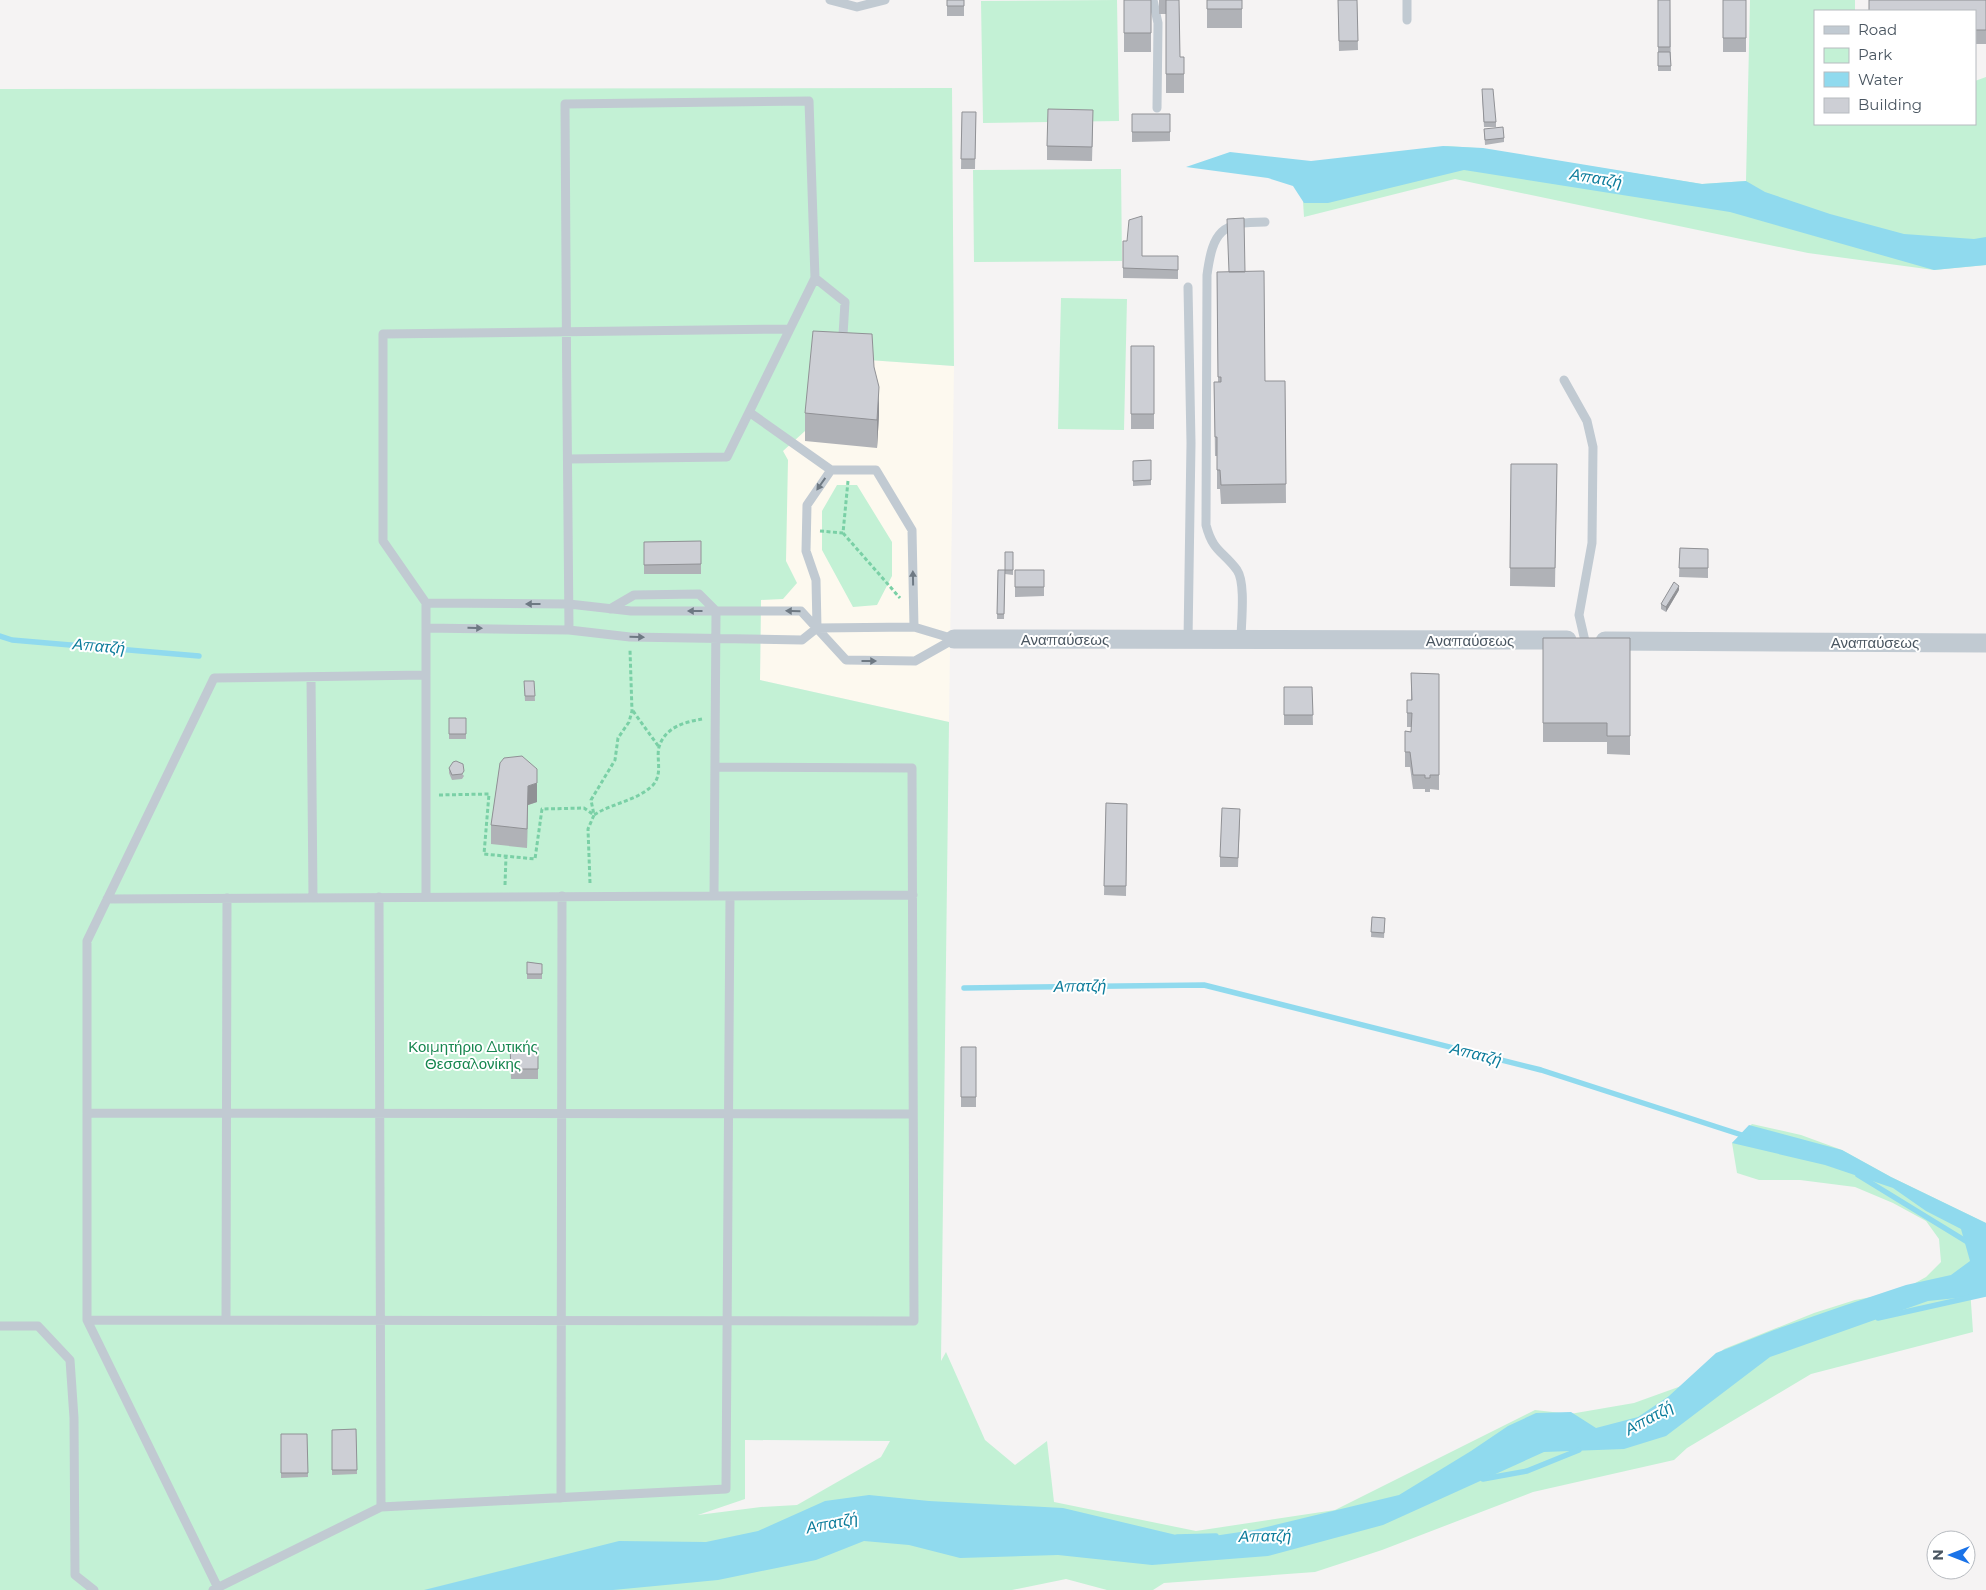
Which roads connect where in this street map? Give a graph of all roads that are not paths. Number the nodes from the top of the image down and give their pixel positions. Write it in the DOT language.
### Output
graph roads {
  1 [pos="830,0"];
  2 [pos="885,0"];
  3 [pos="1153,0"];
  4 [pos="1407,0"];
  5 [pos="1407,20"];
  6 [pos="1157,108"];
  7 [pos="1266,222"];
  8 [pos="815,278"];
  9 [pos="1188,287"];
  10 [pos="789,329"];
  11 [pos="567,332"];
  12 [pos="842,334"];
  13 [pos="1564,380"];
  14 [pos="749,412"];
  15 [pos="568,459"];
  16 [pos="831,470"];
  17 [pos="426,604"];
  18 [pos="569,604"];
  19 [pos="609,609"];
  20 [pos="716,611"];
  21 [pos="914,627"];
  22 [pos="426,628"];
  23 [pos="817,628"];
  24 [pos="569,630"];
  25 [pos="716,638"];
  26 [pos="954,639"];
  27 [pos="1188,640"];
  28 [pos="1241,640"];
  29 [pos="1585,640"];
  30 [pos="1986,643"];
  31 [pos="426,675"];
  32 [pos="311,677"];
  33 [pos="715,767"];
  34 [pos="913,895"];
  35 [pos="562,896"];
  36 [pos="714,896"];
  37 [pos="730,896"];
  38 [pos="379,897"];
  39 [pos="426,897"];
  40 [pos="227,898"];
  41 [pos="313,898"];
  42 [pos="107,899"];
  43 [pos="87,1113"];
  44 [pos="227,1113"];
  45 [pos="380,1114"];
  46 [pos="562,1114"];
  47 [pos="729,1114"];
  48 [pos="913,1114"];
  49 [pos="87,1320"];
  50 [pos="226,1320"];
  51 [pos="380,1320"];
  52 [pos="561,1321"];
  53 [pos="727,1321"];
  54 [pos="0,1326"];
  55 [pos="561,1498"];
  56 [pos="381,1507"];
  57 [pos="215,1589"];
  58 [pos="94,1590"];
  1 -- 2 [label="lane"];
  3 -- 6 [label="lane"];
  4 -- 5 [label="lane"];
  7 -- 28 [label="lane"];
  8 -- 10 [label="lane"];
  8 -- 11 [label="lane"];
  8 -- 12 [label="lane"];
  9 -- 27 [label="lane"];
  10 -- 11 [label="lane"];
  10 -- 14 [label="lane"];
  11 -- 15 [label="lane"];
  11 -- 17 [label="lane"];
  13 -- 29 [label="lane"];
  14 -- 15 [label="lane"];
  14 -- 16 [label="lane"];
  15 -- 18 [label="lane"];
  21 -- 16 [label="lane, one-way"];
  16 -- 23 [label="lane, one-way"];
  18 -- 17 [label="lane, one-way"];
  17 -- 22 [label="lane"];
  18 -- 19 [label="lane"];
  18 -- 24 [label="lane"];
  20 -- 19 [label="lane, one-way"];
  19 -- 20 [label="lane"];
  23 -- 20 [label="lane, one-way"];
  20 -- 25 [label="lane"];
  21 -- 23 [label="lane"];
  21 -- 26 [label="lane"];
  22 -- 24 [label="lane, one-way"];
  22 -- 31 [label="lane"];
  23 -- 25 [label="lane"];
  23 -- 26 [label="lane, one-way"];
  24 -- 25 [label="lane, one-way"];
  25 -- 33 [label="lane"];
  26 -- 27 [label="street, Αναπαύσεως"];
  27 -- 28 [label="street, Αναπαύσεως"];
  28 -- 29 [label="street, Αναπαύσεως"];
  29 -- 30 [label="street, Αναπαύσεως"];
  31 -- 32 [label="lane"];
  31 -- 39 [label="lane"];
  32 -- 41 [label="lane"];
  32 -- 42 [label="lane"];
  33 -- 34 [label="lane"];
  33 -- 36 [label="lane"];
  34 -- 37 [label="lane"];
  34 -- 48 [label="lane"];
  35 -- 36 [label="lane"];
  35 -- 39 [label="lane"];
  35 -- 46 [label="lane"];
  36 -- 37 [label="lane"];
  37 -- 47 [label="lane"];
  38 -- 39 [label="lane"];
  38 -- 41 [label="lane"];
  38 -- 45 [label="lane"];
  40 -- 41 [label="lane"];
  40 -- 42 [label="lane"];
  40 -- 44 [label="lane"];
  42 -- 43 [label="lane"];
  43 -- 44 [label="lane"];
  43 -- 49 [label="lane"];
  44 -- 45 [label="lane"];
  44 -- 50 [label="lane"];
  45 -- 46 [label="lane"];
  45 -- 51 [label="lane"];
  46 -- 47 [label="lane"];
  46 -- 52 [label="lane"];
  47 -- 48 [label="lane"];
  47 -- 53 [label="lane"];
  48 -- 53 [label="lane"];
  49 -- 50 [label="lane"];
  49 -- 57 [label="lane"];
  50 -- 51 [label="lane"];
  51 -- 52 [label="lane"];
  51 -- 56 [label="lane"];
  52 -- 53 [label="lane"];
  52 -- 55 [label="lane"];
  53 -- 55 [label="lane"];
  54 -- 58 [label="lane"];
  55 -- 56 [label="lane"];
  56 -- 57 [label="lane"];
}
